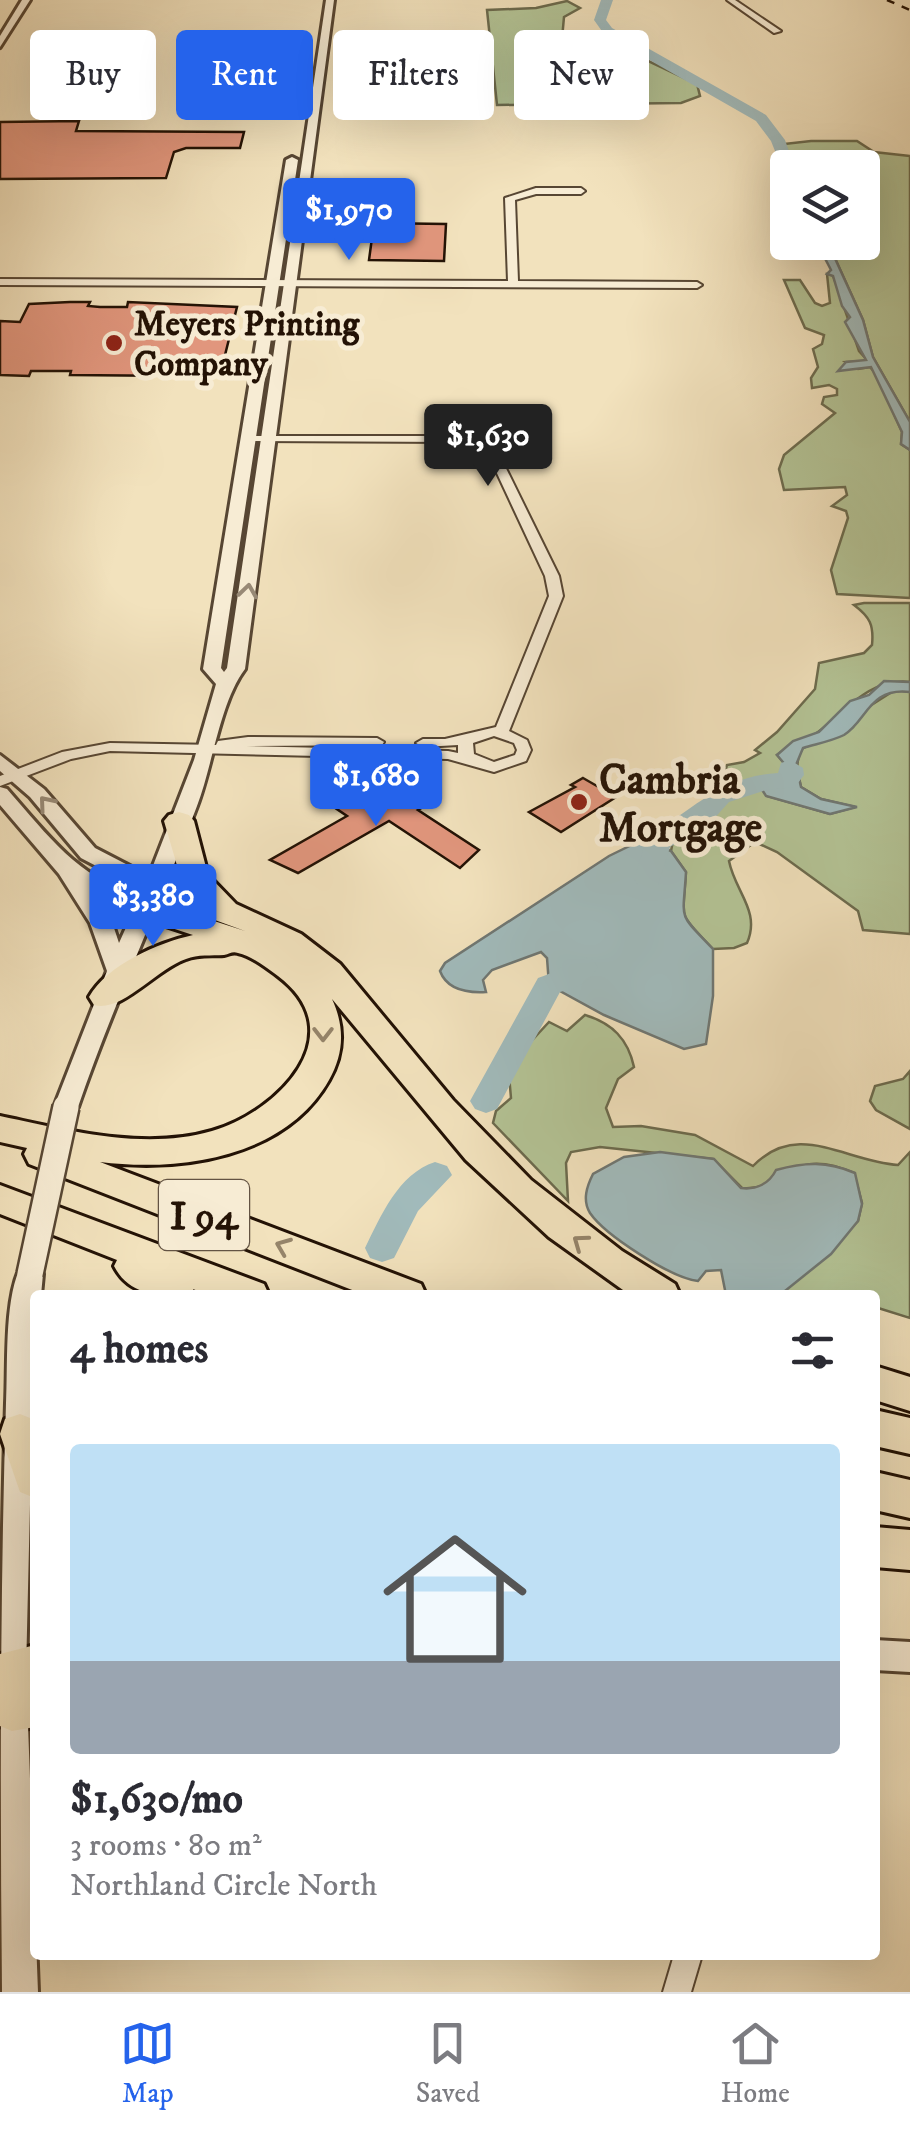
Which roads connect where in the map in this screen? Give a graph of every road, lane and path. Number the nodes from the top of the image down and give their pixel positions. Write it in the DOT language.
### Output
graph roads {
  1 [pos="26,0"];
  2 [pos="317,0"];
  3 [pos="330,0"];
  4 [pos="730,0"];
  5 [pos="313,30"];
  6 [pos="777,32"];
  7 [pos="0,44"];
  8 [pos="299,120"];
  9 [pos="581,191"];
  10 [pos="0,282"];
  11 [pos="273,283"];
  12 [pos="291,283"];
  13 [pos="513,284"];
  14 [pos="698,285"];
  15 [pos="249,439"];
  16 [pos="269,439"];
  17 [pos="223,681"];
  18 [pos="501,732"];
  19 [pos="471,737"];
  20 [pos="208,746"];
  21 [pos="470,760"];
  22 [pos="0,761"];
  23 [pos="9,778"];
  24 [pos="0,793"];
  25 [pos="180,821"];
  26 [pos="64,868"];
  27 [pos="147,897"];
  28 [pos="242,920"];
  29 [pos="264,953"];
  30 [pos="111,983"];
  31 [pos="0,1129"];
  32 [pos="0,1139"];
  33 [pos="0,1200"];
  34 [pos="42,1216"];
  35 [pos="168,1290"];
  36 [pos="237,1290"];
  37 [pos="393,1290"];
  38 [pos="654,1290"];
  39 [pos="880,1385"];
  40 [pos="910,1394"];
  41 [pos="880,1429"];
  42 [pos="20,1432"];
  43 [pos="910,1436"];
  44 [pos="30,1463"];
  45 [pos="880,1492"];
  46 [pos="910,1499"];
  47 [pos="880,1547"];
  48 [pos="910,1550"];
  49 [pos="880,1654"];
  50 [pos="910,1657"];
  51 [pos="23,1688"];
  52 [pos="27,1938"];
  53 [pos="687,1960"];
  54 [pos="20,1992"];
  55 [pos="678,1992"];
  1 -- 7 [label="street"];
  2 -- 5 [label="street"];
  3 -- 12 [label="street"];
  4 -- 6 [label="street"];
  8 -- 11 [label="street"];
  9 -- 13 [label="street"];
  10 -- 11 [label="street"];
  11 -- 12 [label="street"];
  11 -- 15 [label="street"];
  12 -- 13 [label="street"];
  12 -- 16 [label="street"];
  13 -- 14 [label="street"];
  15 -- 16 [label="street"];
  15 -- 17 [label="street"];
  17 -- 16 [label="street, one-way"];
  16 -- 18 [label="street"];
  17 -- 20 [label="street"];
  18 -- 19 [label="street"];
  18 -- 21 [label="street"];
  19 -- 20 [label="street"];
  19 -- 21 [label="street"];
  20 -- 21 [label="street"];
  20 -- 23 [label="street"];
  20 -- 25 [label="street"];
  22 -- 23 [label="street"];
  27 -- 23 [label="street, one-way"];
  24 -- 26 [label="street"];
  25 -- 27 [label="street"];
  25 -- 28 [label="highway"];
  26 -- 27 [label="street"];
  26 -- 30 [label="street"];
  27 -- 28 [label="highway"];
  27 -- 29 [label="highway"];
  27 -- 30 [label="street"];
  38 -- 28 [label="highway, one-way"];
  29 -- 30 [label="highway"];
  29 -- 31 [label="highway, one-way"];
  30 -- 42 [label="street, bridge"];
  37 -- 32 [label="highway, I 94, one-way"];
  33 -- 34 [label="highway, I 94"];
  34 -- 35 [label="highway"];
  34 -- 36 [label="highway, I 94"];
  39 -- 40 [label="highway"];
  41 -- 43 [label="highway"];
  42 -- 44 [label="highway"];
  42 -- 51 [label="street"];
  45 -- 46 [label="highway"];
  47 -- 48 [label="highway"];
  49 -- 50 [label="street"];
  51 -- 52 [label="street"];
  52 -- 54 [label="street"];
  53 -- 55 [label="street"];
}
